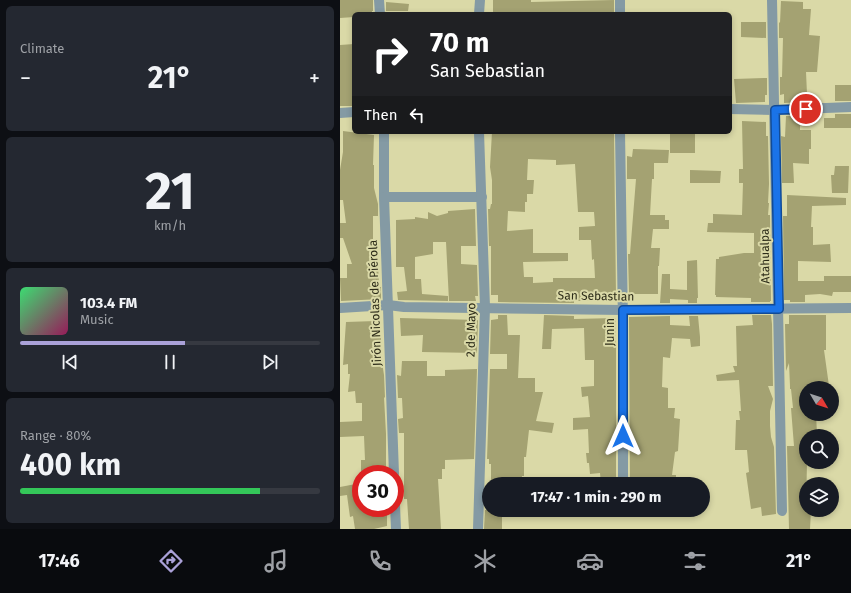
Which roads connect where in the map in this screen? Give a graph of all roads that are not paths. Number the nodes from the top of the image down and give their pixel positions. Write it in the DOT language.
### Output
graph roads {
  1 [pos="379,0"];
  2 [pos="480,0"];
  3 [pos="620,0"];
  4 [pos="772,0"];
  5 [pos="380,12"];
  6 [pos="479,12"];
  7 [pos="620,12"];
  8 [pos="851,107"];
  9 [pos="732,109"];
  10 [pos="775,110"];
  11 [pos="352,112"];
  12 [pos="340,113"];
  13 [pos="384,134"];
  14 [pos="479,134"];
  15 [pos="620,134"];
  16 [pos="482,197"];
  17 [pos="384,198"];
  18 [pos="388,306"];
  19 [pos="485,307"];
  20 [pos="340,308"];
  21 [pos="851,308"];
  22 [pos="779,309"];
  23 [pos="623,310"];
  24 [pos="394,465"];
  25 [pos="623,477"];
  26 [pos="782,511"];
  27 [pos="396,517"];
  28 [pos="396,529"];
  29 [pos="478,529"];
  1 -- 5 [label="street"];
  2 -- 6 [label="street"];
  3 -- 7 [label="street"];
  4 -- 10 [label="street, Atahualpa"];
  8 -- 10 [label="street"];
  9 -- 10 [label="street"];
  10 -- 22 [label="street, Atahualpa"];
  11 -- 12 [label="street"];
  13 -- 17 [label="street, Jirón Nicolas de Piérola"];
  14 -- 16 [label="street, 2 de Mayo"];
  15 -- 23 [label="street, Junin"];
  16 -- 17 [label="street"];
  16 -- 19 [label="street, 2 de Mayo"];
  17 -- 18 [label="street, Jirón Nicolas de Piérola"];
  18 -- 19 [label="street, San Sebastian"];
  18 -- 20 [label="street, San Sebastian"];
  18 -- 24 [label="street, Jirón Nicolas de Piérola"];
  19 -- 23 [label="street, San Sebastian"];
  19 -- 29 [label="street, 2 de Mayo"];
  21 -- 22 [label="street, San Sebastian"];
  22 -- 23 [label="street, San Sebastian"];
  22 -- 26 [label="street, Atahualpa"];
  23 -- 25 [label="street, Junin"];
  27 -- 28 [label="street"];
}
